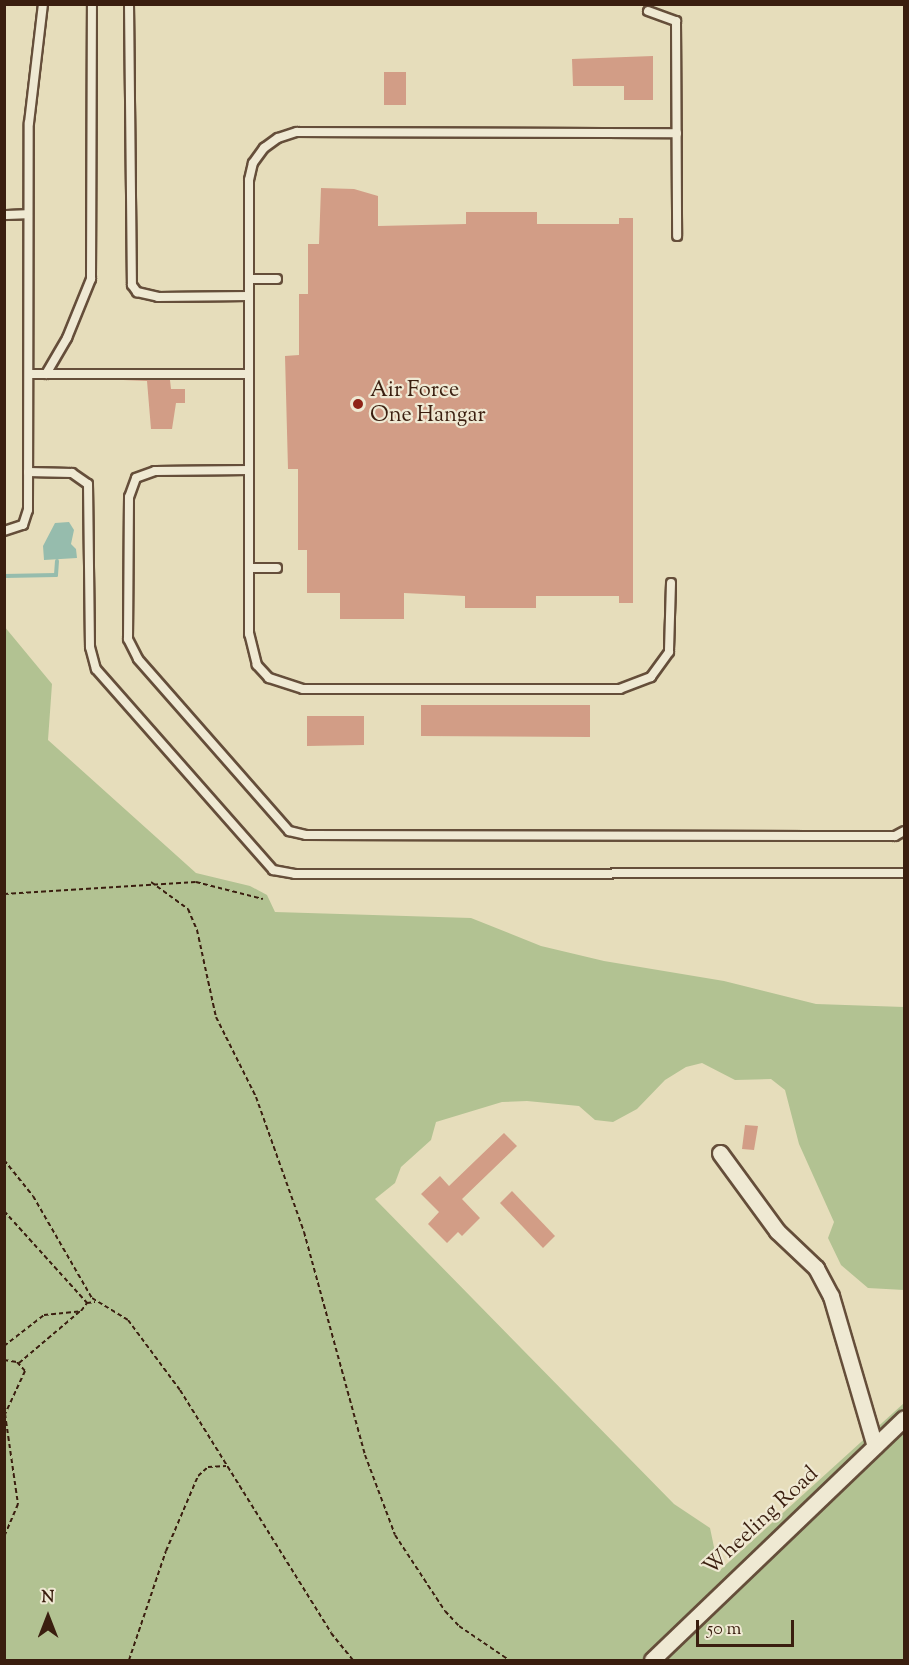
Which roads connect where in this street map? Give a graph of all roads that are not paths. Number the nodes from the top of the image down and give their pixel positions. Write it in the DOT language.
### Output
graph roads {
  1 [pos="43,4"];
  2 [pos="92,4"];
  3 [pos="129,4"];
  4 [pos="648,10"];
  5 [pos="677,133"];
  6 [pos="4,214"];
  7 [pos="28,214"];
  8 [pos="677,236"];
  9 [pos="249,279"];
  10 [pos="277,279"];
  11 [pos="249,296"];
  12 [pos="29,374"];
  13 [pos="46,374"];
  14 [pos="247,374"];
  15 [pos="249,470"];
  16 [pos="28,472"];
  17 [pos="4,531"];
  18 [pos="249,568"];
  19 [pos="277,568"];
  20 [pos="671,583"];
  21 [pos="904,831"];
  22 [pos="904,873"];
  23 [pos="720,1153"];
  24 [pos="904,1418"];
  25 [pos="876,1446"];
  26 [pos="652,1660"];
  1 -- 7 [label="lane"];
  2 -- 13 [label="lane"];
  3 -- 11 [label="lane"];
  4 -- 5 [label="lane"];
  5 -- 8 [label="lane"];
  5 -- 9 [label="lane"];
  6 -- 7 [label="lane"];
  7 -- 12 [label="lane"];
  9 -- 10 [label="lane"];
  9 -- 11 [label="lane"];
  11 -- 14 [label="lane"];
  12 -- 13 [label="lane"];
  12 -- 16 [label="lane"];
  13 -- 14 [label="lane"];
  14 -- 15 [label="lane"];
  15 -- 18 [label="lane"];
  15 -- 21 [label="lane"];
  16 -- 17 [label="lane"];
  16 -- 22 [label="lane"];
  18 -- 19 [label="lane"];
  18 -- 20 [label="lane"];
  23 -- 25 [label="street"];
  24 -- 25 [label="street, Wheeling Road"];
  25 -- 26 [label="street, Wheeling Road"];
}
